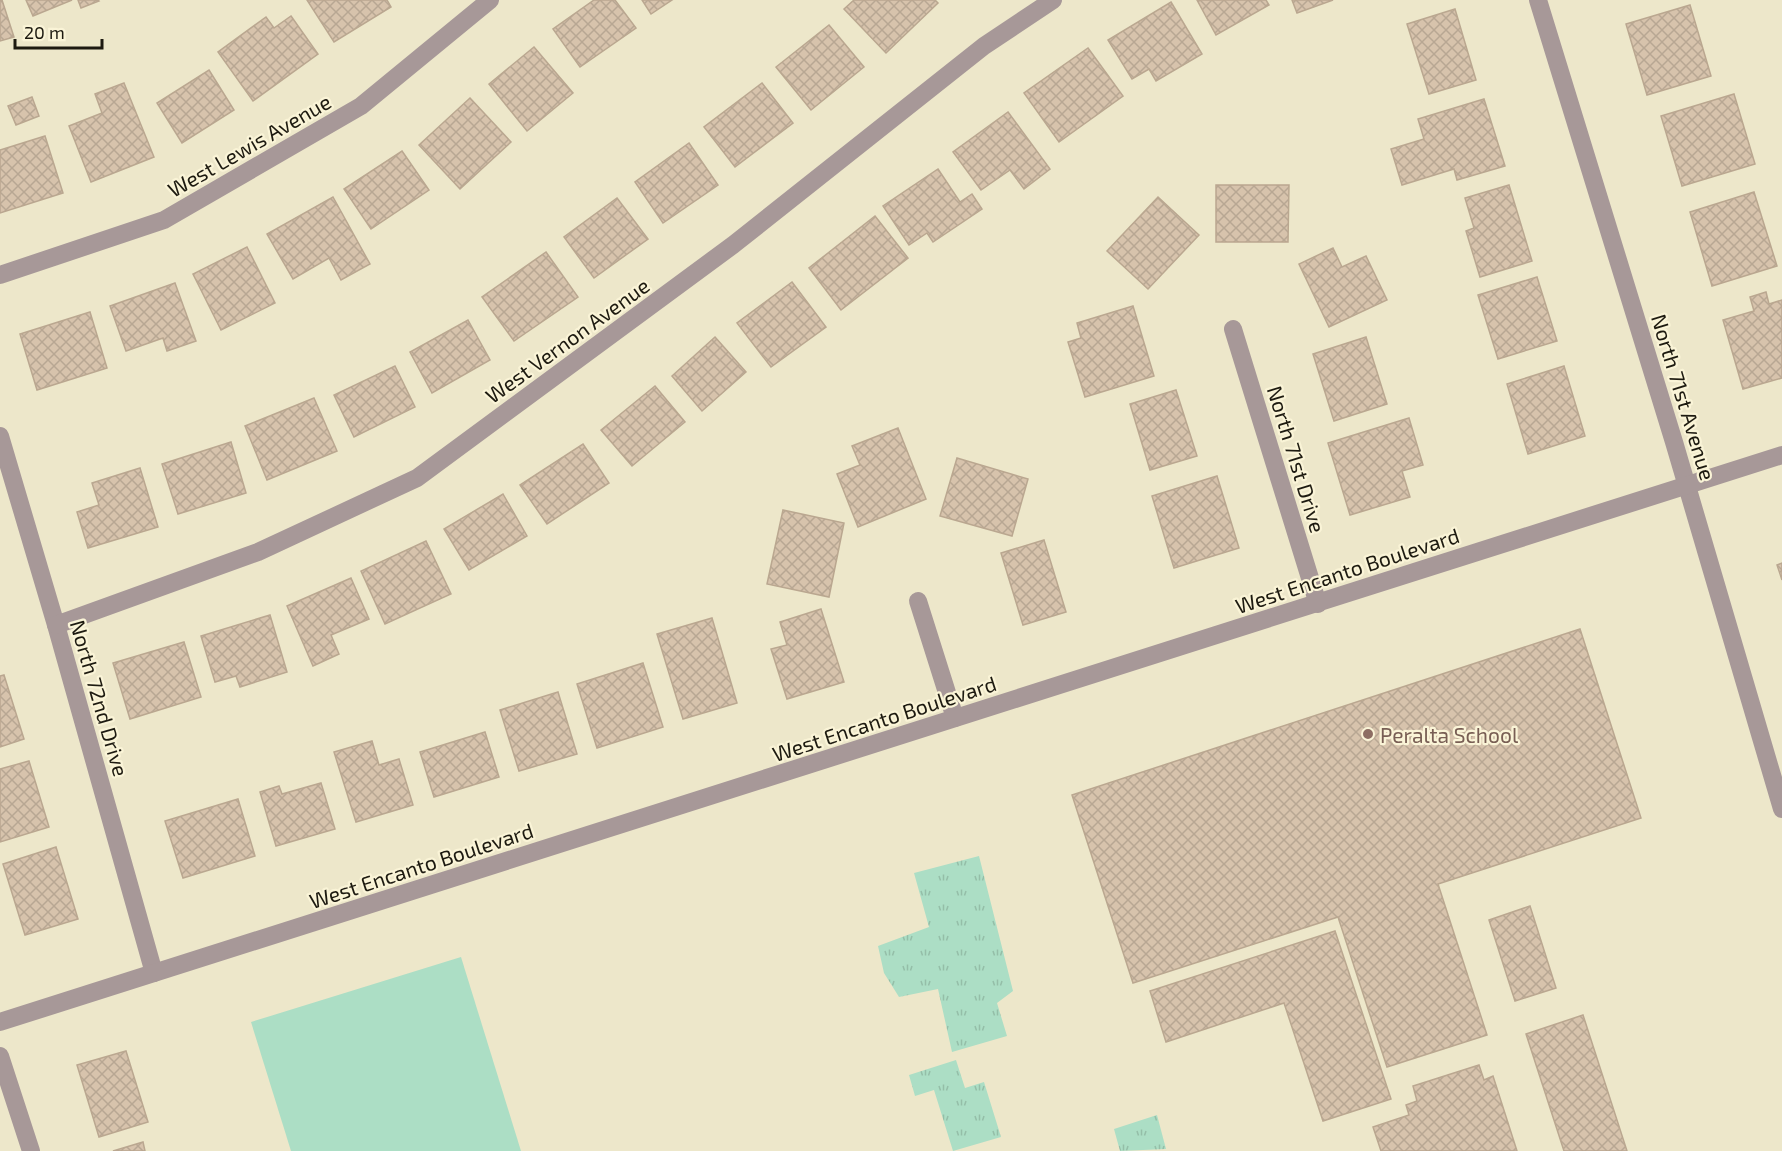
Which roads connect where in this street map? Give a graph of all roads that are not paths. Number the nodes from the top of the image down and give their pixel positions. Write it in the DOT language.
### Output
graph roads {
  1 [pos="490,0"];
  2 [pos="1053,0"];
  3 [pos="1538,0"];
  4 [pos="0,274"];
  5 [pos="1233,329"];
  6 [pos="0,436"];
  7 [pos="1782,455"];
  8 [pos="1687,486"];
  9 [pos="918,602"];
  10 [pos="1318,604"];
  11 [pos="56,625"];
  12 [pos="955,718"];
  13 [pos="1782,808"];
  14 [pos="154,973"];
  15 [pos="0,1022"];
  16 [pos="0,1056"];
  17 [pos="30,1151"];
  1 -- 4 [label="street, West Lewis Avenue"];
  2 -- 11 [label="street, West Vernon Avenue"];
  3 -- 8 [label="street, North 71st Avenue"];
  5 -- 10 [label="street, North 71st Drive"];
  6 -- 11 [label="street, North 72nd Drive"];
  7 -- 8 [label="street, West Encanto Boulevard"];
  8 -- 10 [label="street, West Encanto Boulevard"];
  8 -- 13 [label="street, North 71st Avenue"];
  9 -- 12 [label="street"];
  10 -- 12 [label="street, West Encanto Boulevard"];
  11 -- 14 [label="street, North 72nd Drive"];
  12 -- 14 [label="street, West Encanto Boulevard"];
  14 -- 15 [label="street, West Encanto Boulevard"];
  16 -- 17 [label="street"];
}
